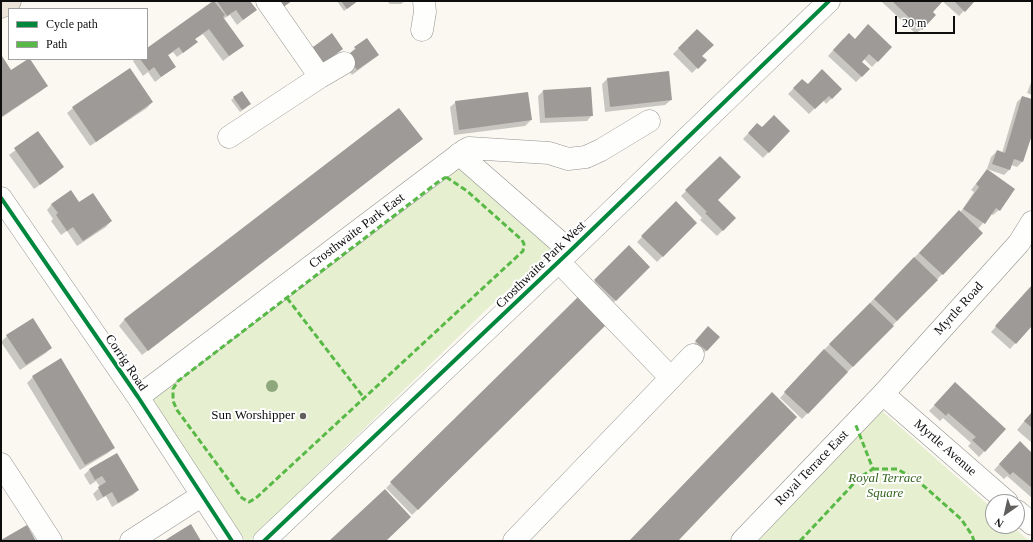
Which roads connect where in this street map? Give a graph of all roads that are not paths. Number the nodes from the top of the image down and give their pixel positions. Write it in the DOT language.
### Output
graph roads {
  1 [pos="10,1"];
  2 [pos="267,1"];
  3 [pos="424,1"];
  4 [pos="829,1"];
  5 [pos="1,7"];
  6 [pos="422,30"];
  7 [pos="344,63"];
  8 [pos="320,77"];
  9 [pos="649,121"];
  10 [pos="229,137"];
  11 [pos="459,154"];
  12 [pos="1,198"];
  13 [pos="1032,222"];
  14 [pos="564,256"];
  15 [pos="693,355"];
  16 [pos="671,378"];
  17 [pos="883,394"];
  18 [pos="138,397"];
  19 [pos="1,464"];
  20 [pos="998,494"];
  21 [pos="201,496"];
  22 [pos="51,541"];
  23 [pos="131,541"];
  24 [pos="232,541"];
  25 [pos="264,541"];
  26 [pos="514,541"];
  27 [pos="742,541"];
  1 -- 5 [label="main road"];
  2 -- 8 [label="street"];
  3 -- 6 [label="street"];
  4 -- 14 [label="street, Crosthwaite Park West"];
  7 -- 8 [label="street"];
  8 -- 10 [label="street"];
  9 -- 11 [label="street"];
  11 -- 14 [label="street"];
  11 -- 18 [label="street, Crosthwaite Park East"];
  12 -- 18 [label="street, Corrig Road"];
  13 -- 17 [label="street, Myrtle Road"];
  14 -- 16 [label="street"];
  14 -- 25 [label="street, Crosthwaite Park West"];
  15 -- 16 [label="street"];
  16 -- 26 [label="street"];
  17 -- 20 [label="street, Myrtle Avenue"];
  17 -- 27 [label="street, Royal Terrace East"];
  18 -- 21 [label="street, Corrig Road"];
  19 -- 22 [label="street"];
  21 -- 23 [label="street"];
  21 -- 24 [label="street, Corrig Road"];
}
